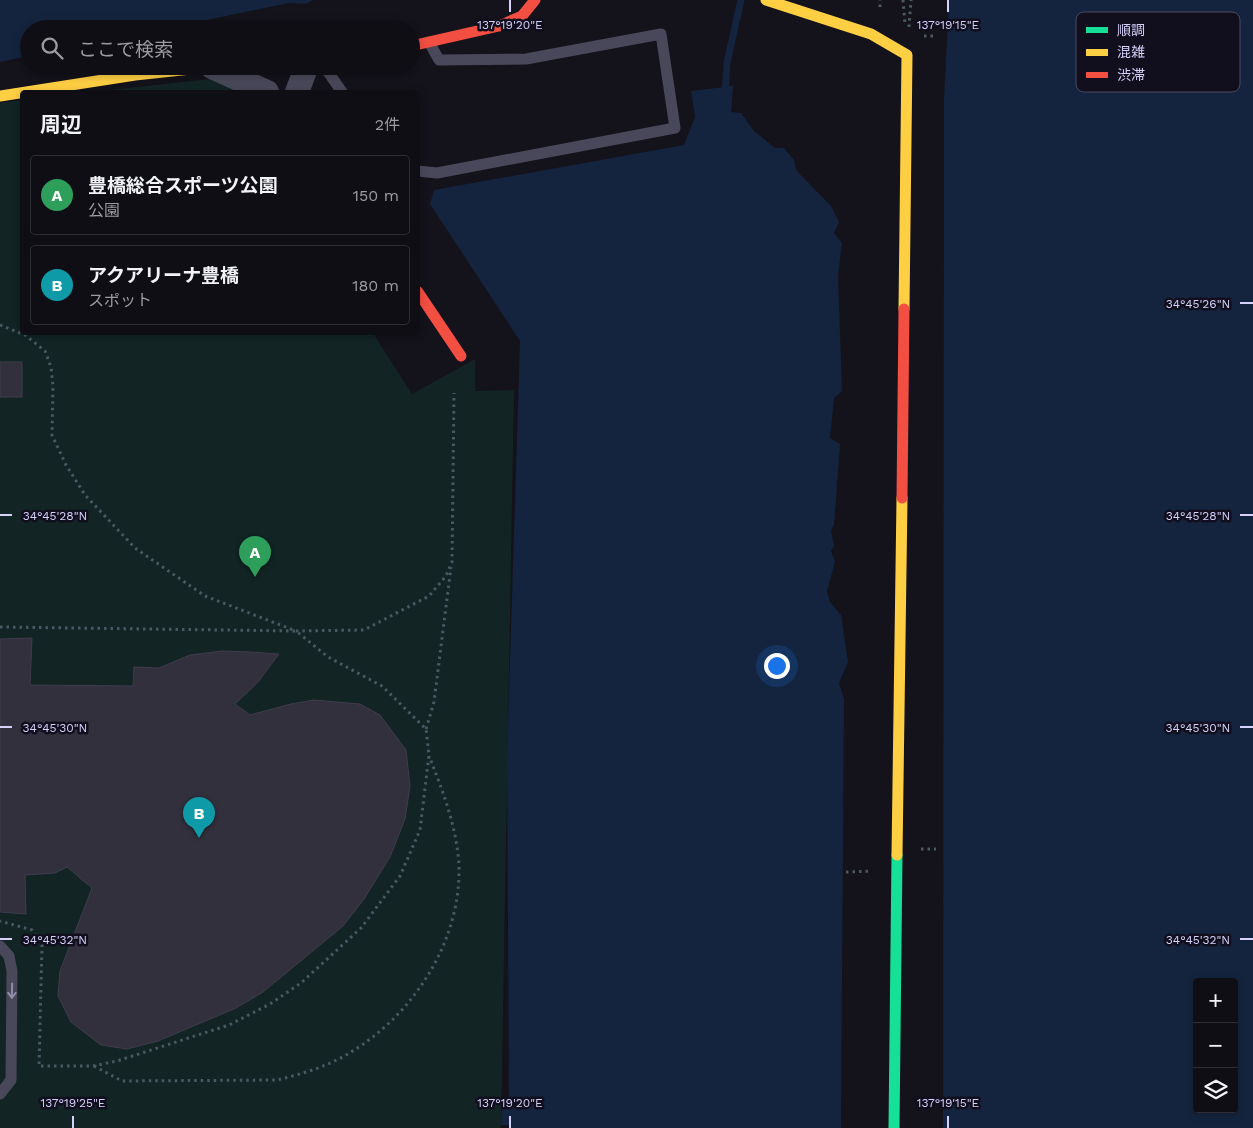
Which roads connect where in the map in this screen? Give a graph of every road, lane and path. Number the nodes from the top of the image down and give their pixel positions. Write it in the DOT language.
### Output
graph roads {
  1 [pos="535,0"];
  2 [pos="766,0"];
  3 [pos="880,0"];
  4 [pos="880,7"];
  5 [pos="429,42"];
  6 [pos="420,44"];
  7 [pos="135,75"];
  8 [pos="232,75"];
  9 [pos="307,75"];
  10 [pos="321,75"];
  11 [pos="39,90"];
  12 [pos="263,90"];
  13 [pos="298,90"];
  14 [pos="340,90"];
  15 [pos="20,93"];
  16 [pos="0,96"];
  17 [pos="420,170"];
  18 [pos="420,295"];
  19 [pos="0,325"];
  20 [pos="20,333"];
  21 [pos="25,335"];
  22 [pos="461,356"];
  23 [pos="454,393"];
  24 [pos="452,562"];
  25 [pos="0,627"];
  26 [pos="296,631"];
  27 [pos="426,729"];
  28 [pos="429,755"];
  29 [pos="0,921"];
  30 [pos="0,946"];
  31 [pos="93,1066"];
  32 [pos="0,1094"];
  33 [pos="894,1128"];
  1 -- 5 [label="street"];
  2 -- 33 [label="street"];
  3 -- 4 [label="path"];
  5 -- 6 [label="street"];
  5 -- 17 [label="lane"];
  7 -- 11 [label="street"];
  8 -- 12 [label="street"];
  9 -- 13 [label="street"];
  10 -- 14 [label="lane"];
  15 -- 16 [label="street"];
  18 -- 22 [label="street"];
  19 -- 20 [label="path"];
  21 -- 26 [label="path"];
  23 -- 24 [label="path"];
  24 -- 26 [label="path"];
  24 -- 27 [label="path"];
  25 -- 26 [label="path"];
  26 -- 27 [label="path"];
  27 -- 28 [label="path"];
  28 -- 31 [label="path"];
  28 -- 31 [label="path"];
  29 -- 31 [label="path"];
  30 -- 32 [label="lane, one-way"];
}
